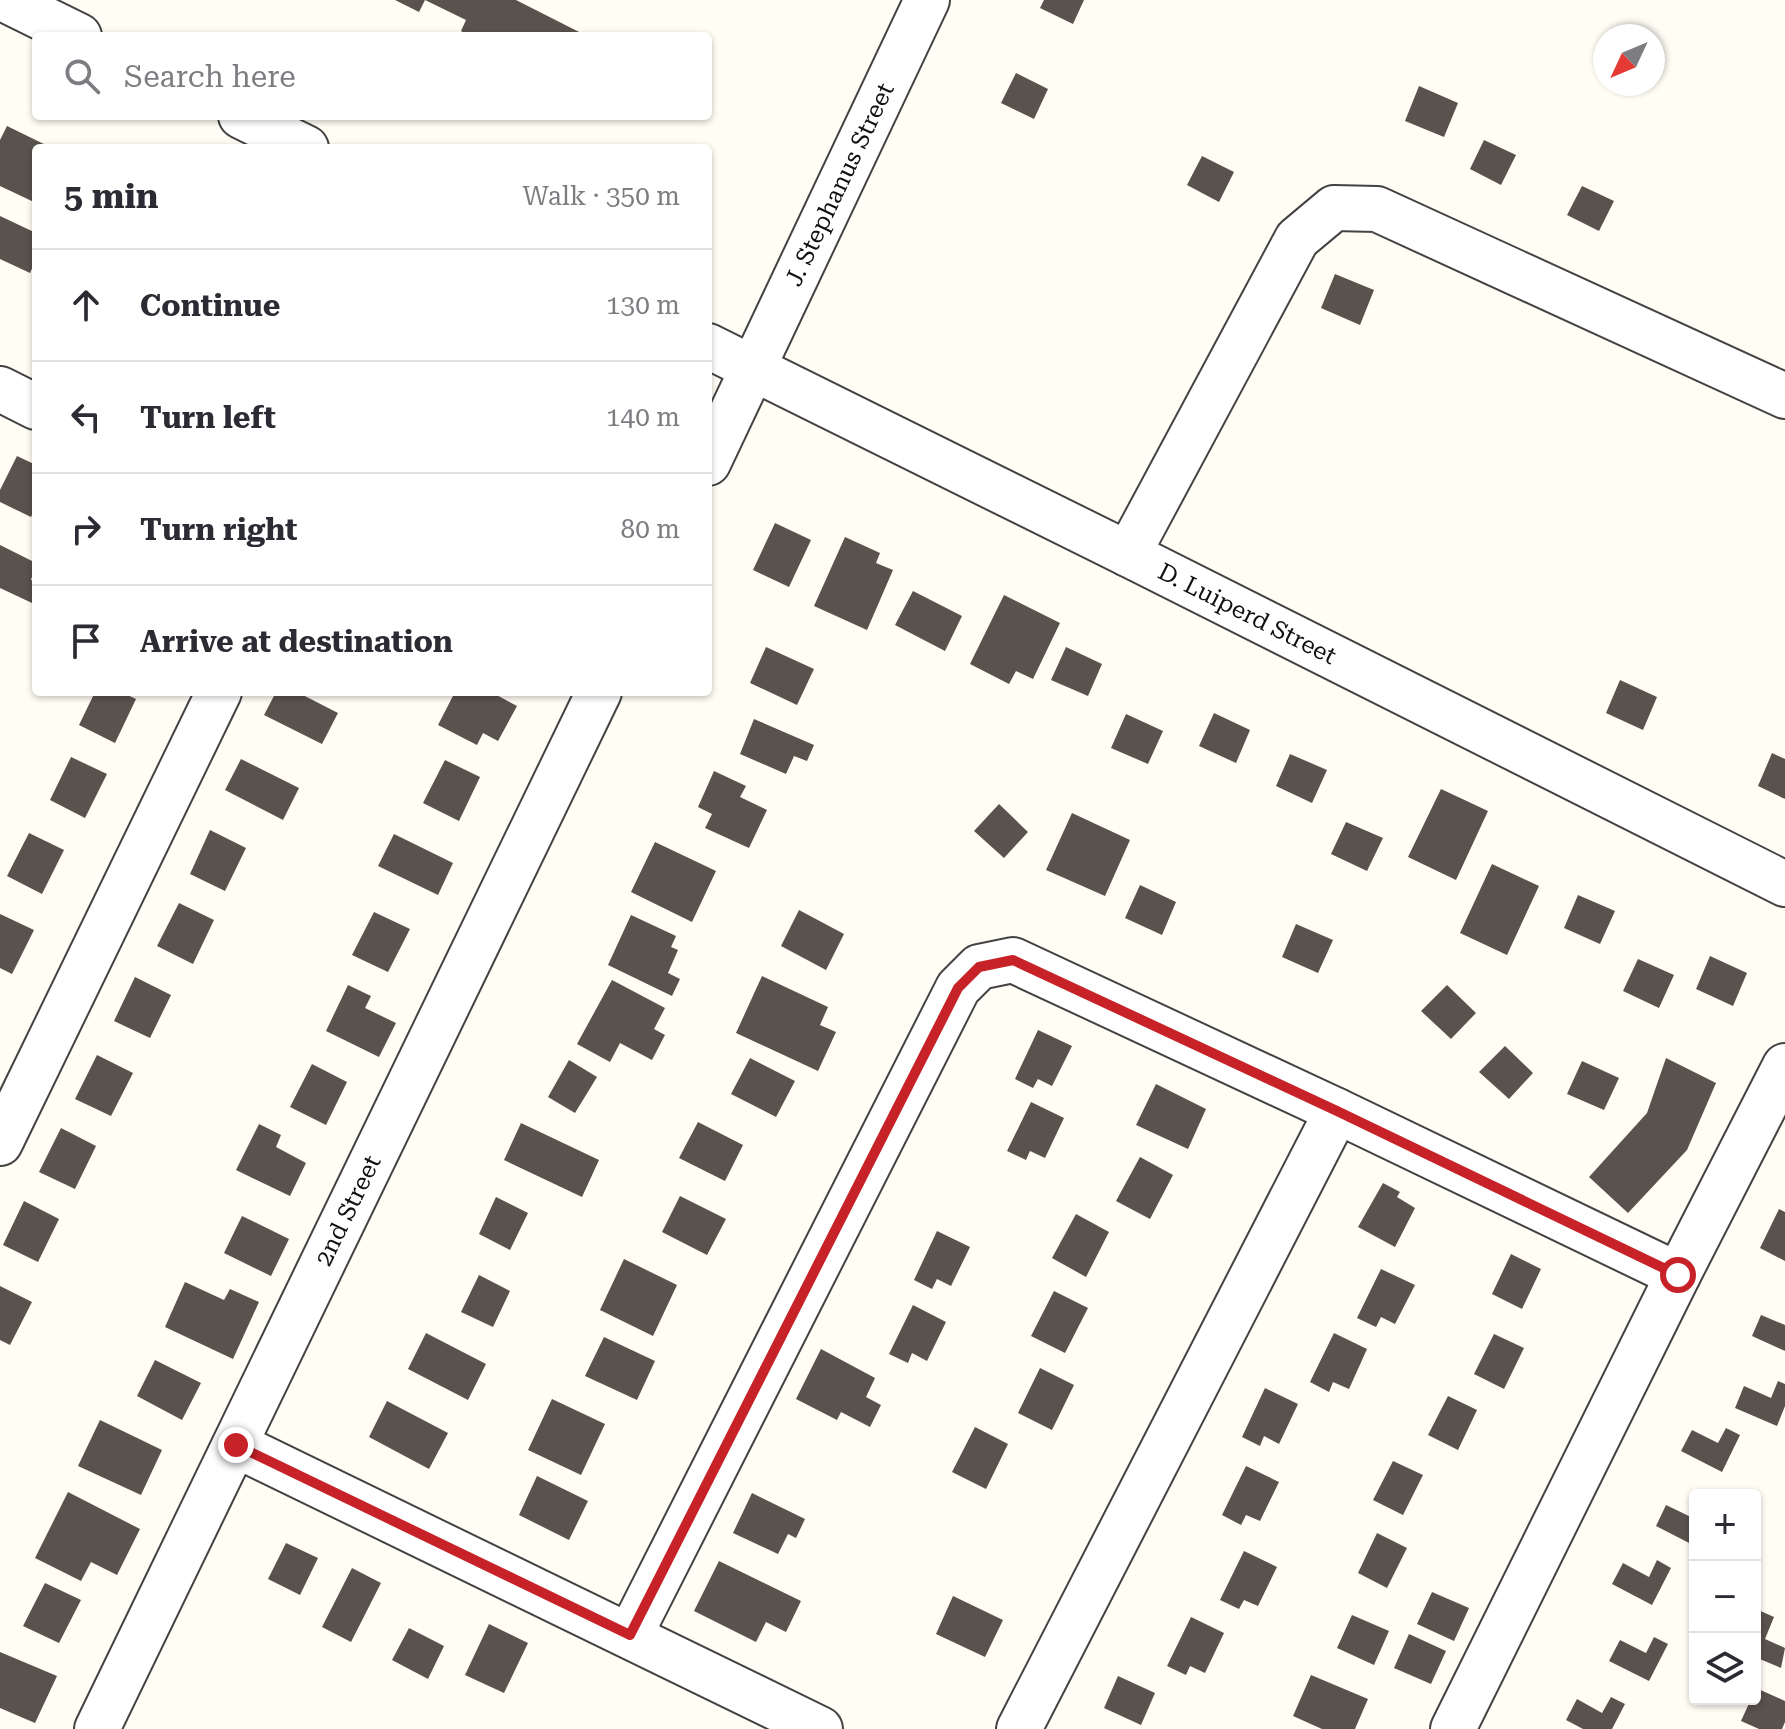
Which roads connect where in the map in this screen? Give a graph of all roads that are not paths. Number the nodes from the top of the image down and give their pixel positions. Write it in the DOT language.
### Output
graph roads {
  1 [pos="6,0"];
  2 [pos="927,0"];
  3 [pos="71,32"];
  4 [pos="249,120"];
  5 [pos="298,144"];
  6 [pos="712,348"];
  7 [pos="753,368"];
  8 [pos="0,389"];
  9 [pos="1785,396"];
  10 [pos="32,405"];
  11 [pos="712,455"];
  12 [pos="1128,554"];
  13 [pos="217,696"];
  14 [pos="597,696"];
  15 [pos="1785,884"];
  16 [pos="1785,1066"];
  17 [pos="1337,1111"];
  18 [pos="0,1143"];
  19 [pos="1678,1275"];
  20 [pos="236,1445"];
  21 [pos="630,1635"];
  22 [pos="97,1729"];
  23 [pos="820,1729"];
  24 [pos="1019,1729"];
  25 [pos="1453,1729"];
  1 -- 3 [label="street"];
  2 -- 7 [label="street, J. Stephanus Street"];
  4 -- 5 [label="street"];
  6 -- 7 [label="street, D. Luiperd Street"];
  7 -- 11 [label="street"];
  7 -- 12 [label="street, D. Luiperd Street"];
  8 -- 10 [label="street"];
  9 -- 12 [label="street"];
  12 -- 15 [label="street, D. Luiperd Street"];
  13 -- 18 [label="street"];
  14 -- 20 [label="street, 2nd Street"];
  16 -- 19 [label="street"];
  17 -- 19 [label="street"];
  17 -- 21 [label="street"];
  17 -- 24 [label="street"];
  19 -- 25 [label="street"];
  20 -- 21 [label="street"];
  20 -- 22 [label="street, 2nd Street"];
  21 -- 23 [label="street"];
}
